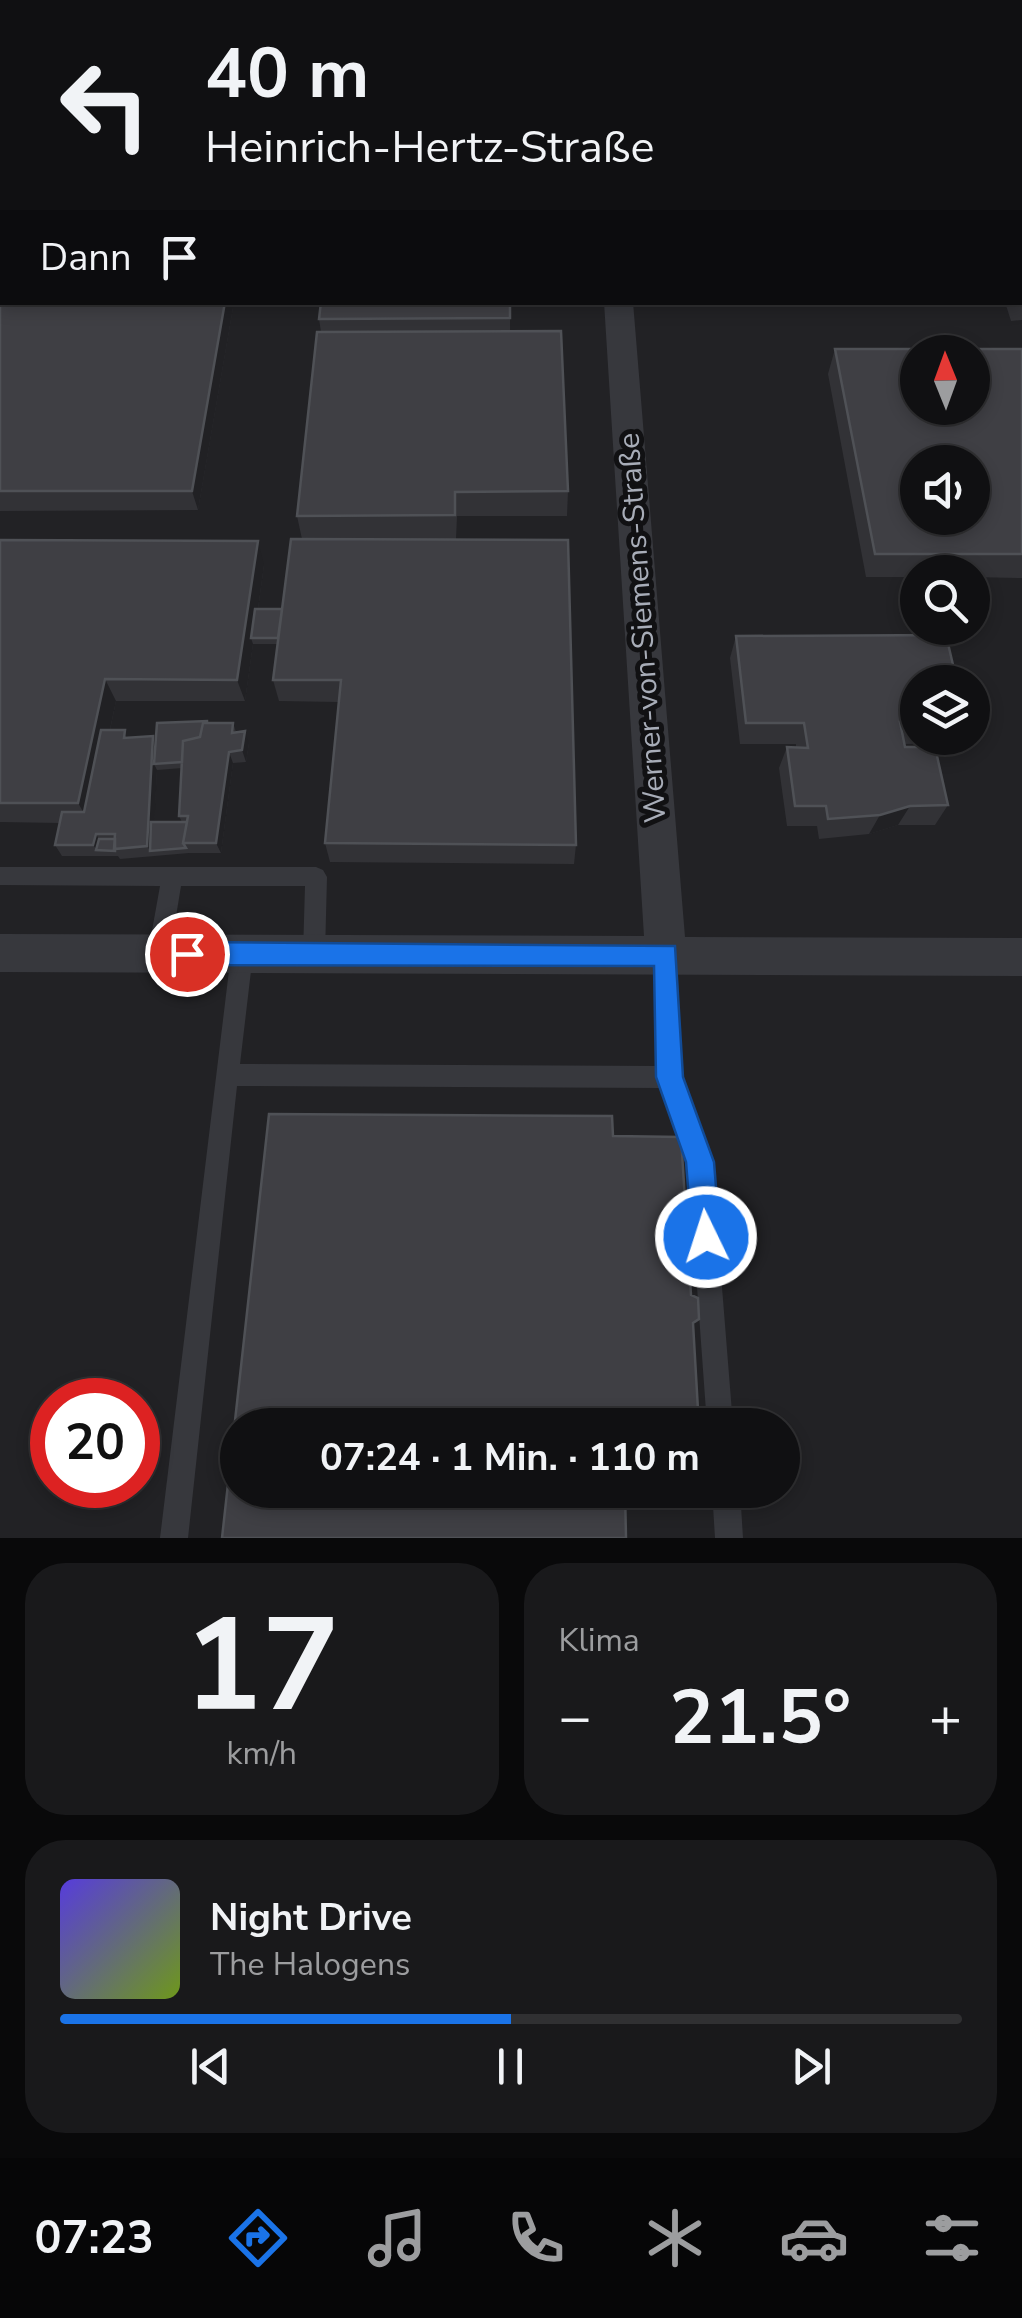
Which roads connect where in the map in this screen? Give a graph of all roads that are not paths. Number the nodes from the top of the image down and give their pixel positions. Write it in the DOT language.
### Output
graph roads {
  1 [pos="618,305"];
  2 [pos="0,876"];
  3 [pos="172,876"];
  4 [pos="0,953"];
  5 [pos="160,953"];
  6 [pos="242,954"];
  7 [pos="314,954"];
  8 [pos="666,954"];
  9 [pos="1022,957"];
  10 [pos="227,1074"];
  11 [pos="670,1077"];
  12 [pos="719,1408"];
  13 [pos="727,1508"];
  14 [pos="174,1538"];
  15 [pos="729,1538"];
  1 -- 8 [label="street, Werner-von-Siemens-Straße"];
  2 -- 3 [label="lane"];
  3 -- 5 [label="lane"];
  3 -- 7 [label="lane"];
  4 -- 5 [label="street"];
  5 -- 6 [label="street"];
  6 -- 7 [label="street"];
  6 -- 10 [label="lane"];
  7 -- 8 [label="street"];
  8 -- 9 [label="street"];
  8 -- 11 [label="lane"];
  10 -- 11 [label="lane"];
  10 -- 14 [label="lane"];
  11 -- 12 [label="lane"];
  13 -- 15 [label="lane"];
}
